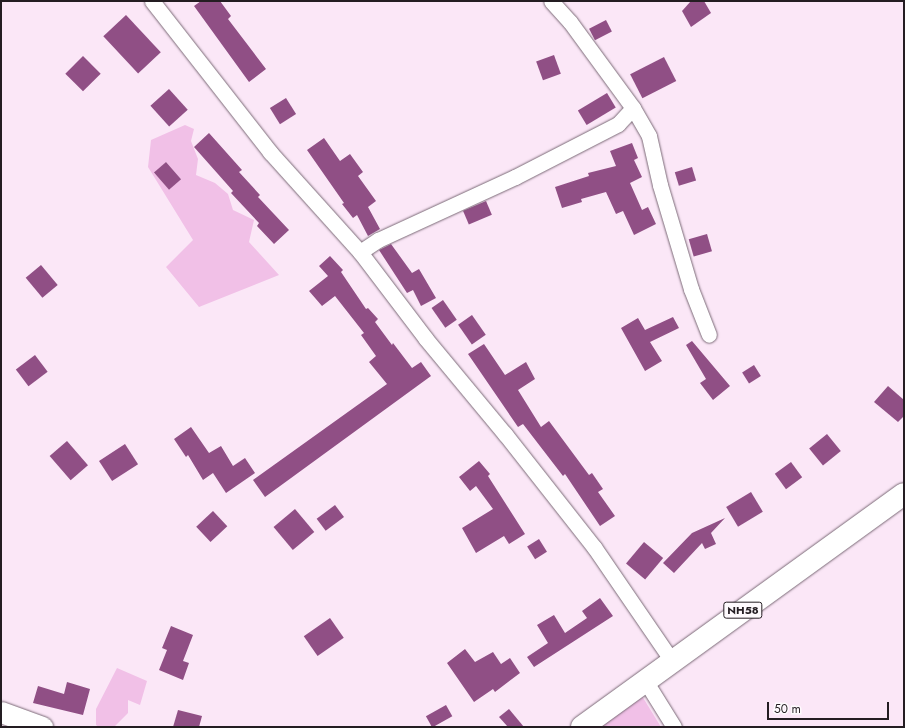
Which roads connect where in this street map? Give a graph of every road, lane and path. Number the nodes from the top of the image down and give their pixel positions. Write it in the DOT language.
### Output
graph roads {
  1 [pos="152,1"];
  2 [pos="551,1"];
  3 [pos="632,108"];
  4 [pos="360,252"];
  5 [pos="709,335"];
  6 [pos="904,494"];
  7 [pos="672,661"];
  8 [pos="646,682"];
  9 [pos="1,712"];
  10 [pos="42,727"];
  11 [pos="582,727"];
  12 [pos="674,727"];
  1 -- 4 [label="street"];
  2 -- 3 [label="street"];
  3 -- 4 [label="street"];
  3 -- 5 [label="street"];
  4 -- 7 [label="street"];
  6 -- 7 [label="main road, NH58"];
  7 -- 8 [label="main road, NH58"];
  8 -- 11 [label="main road, NH58"];
  8 -- 12 [label="street"];
  9 -- 10 [label="street"];
}
